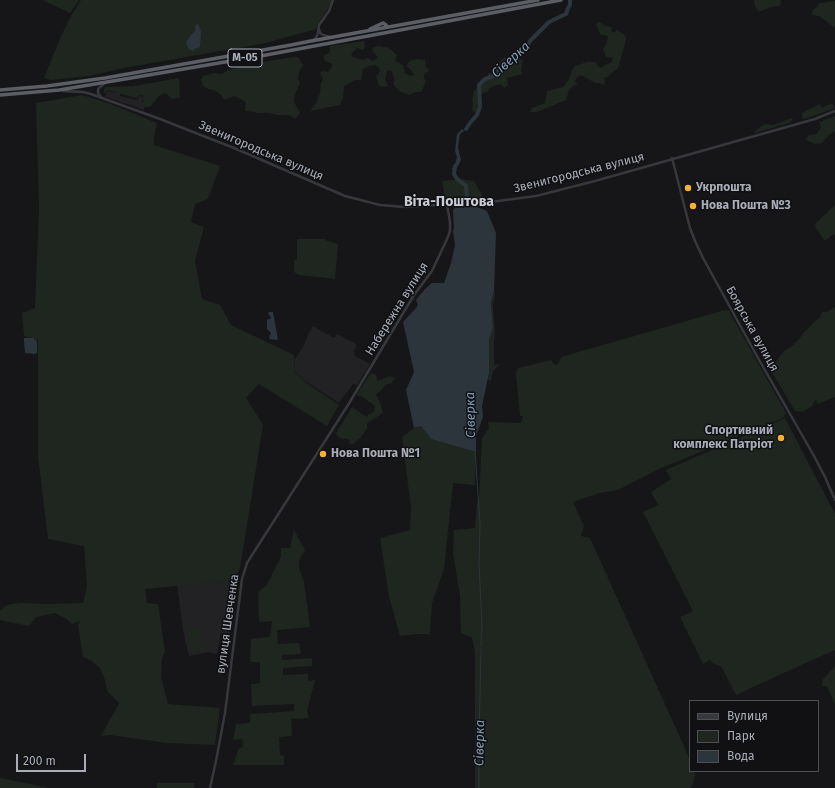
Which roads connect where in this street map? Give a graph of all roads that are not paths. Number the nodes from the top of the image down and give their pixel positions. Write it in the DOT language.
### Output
graph roads {
  1 [pos="333,0"];
  2 [pos="538,0"];
  3 [pos="561,0"];
  4 [pos="498,10"];
  5 [pos="489,11"];
  6 [pos="388,27"];
  7 [pos="319,28"];
  8 [pos="369,36"];
  9 [pos="333,38"];
  10 [pos="311,41"];
  11 [pos="105,83"];
  12 [pos="0,90"];
  13 [pos="59,90"];
  14 [pos="0,95"];
  15 [pos="101,97"];
  16 [pos="835,111"];
  17 [pos="672,158"];
  18 [pos="447,205"];
  19 [pos="340,416"];
  20 [pos="835,500"];
  21 [pos="210,788"];
  1 -- 7 [label="street"];
  2 -- 4 [label="highway, М-05"];
  3 -- 4 [label="highway, М-05"];
  4 -- 5 [label="highway, М-05"];
  5 -- 6 [label="highway, М-05"];
  5 -- 8 [label="highway, М-05"];
  6 -- 8 [label="highway"];
  6 -- 9 [label="highway, М-05"];
  7 -- 9 [label="street"];
  7 -- 10 [label="street"];
  8 -- 11 [label="highway, М-05"];
  9 -- 10 [label="highway, М-05"];
  10 -- 12 [label="highway, М-05"];
  11 -- 13 [label="highway, М-05"];
  11 -- 15 [label="street"];
  13 -- 14 [label="highway, М-05"];
  13 -- 15 [label="street, Звенигородська вулиця"];
  15 -- 18 [label="street, Звенигородська вулиця"];
  16 -- 17 [label="street, Звенигородська вулиця"];
  17 -- 18 [label="street, Звенигородська вулиця"];
  17 -- 20 [label="street, Боярська вулиця"];
  18 -- 19 [label="street, Набережна вулиця"];
  19 -- 21 [label="street, вулиця Шевченка"];
}
